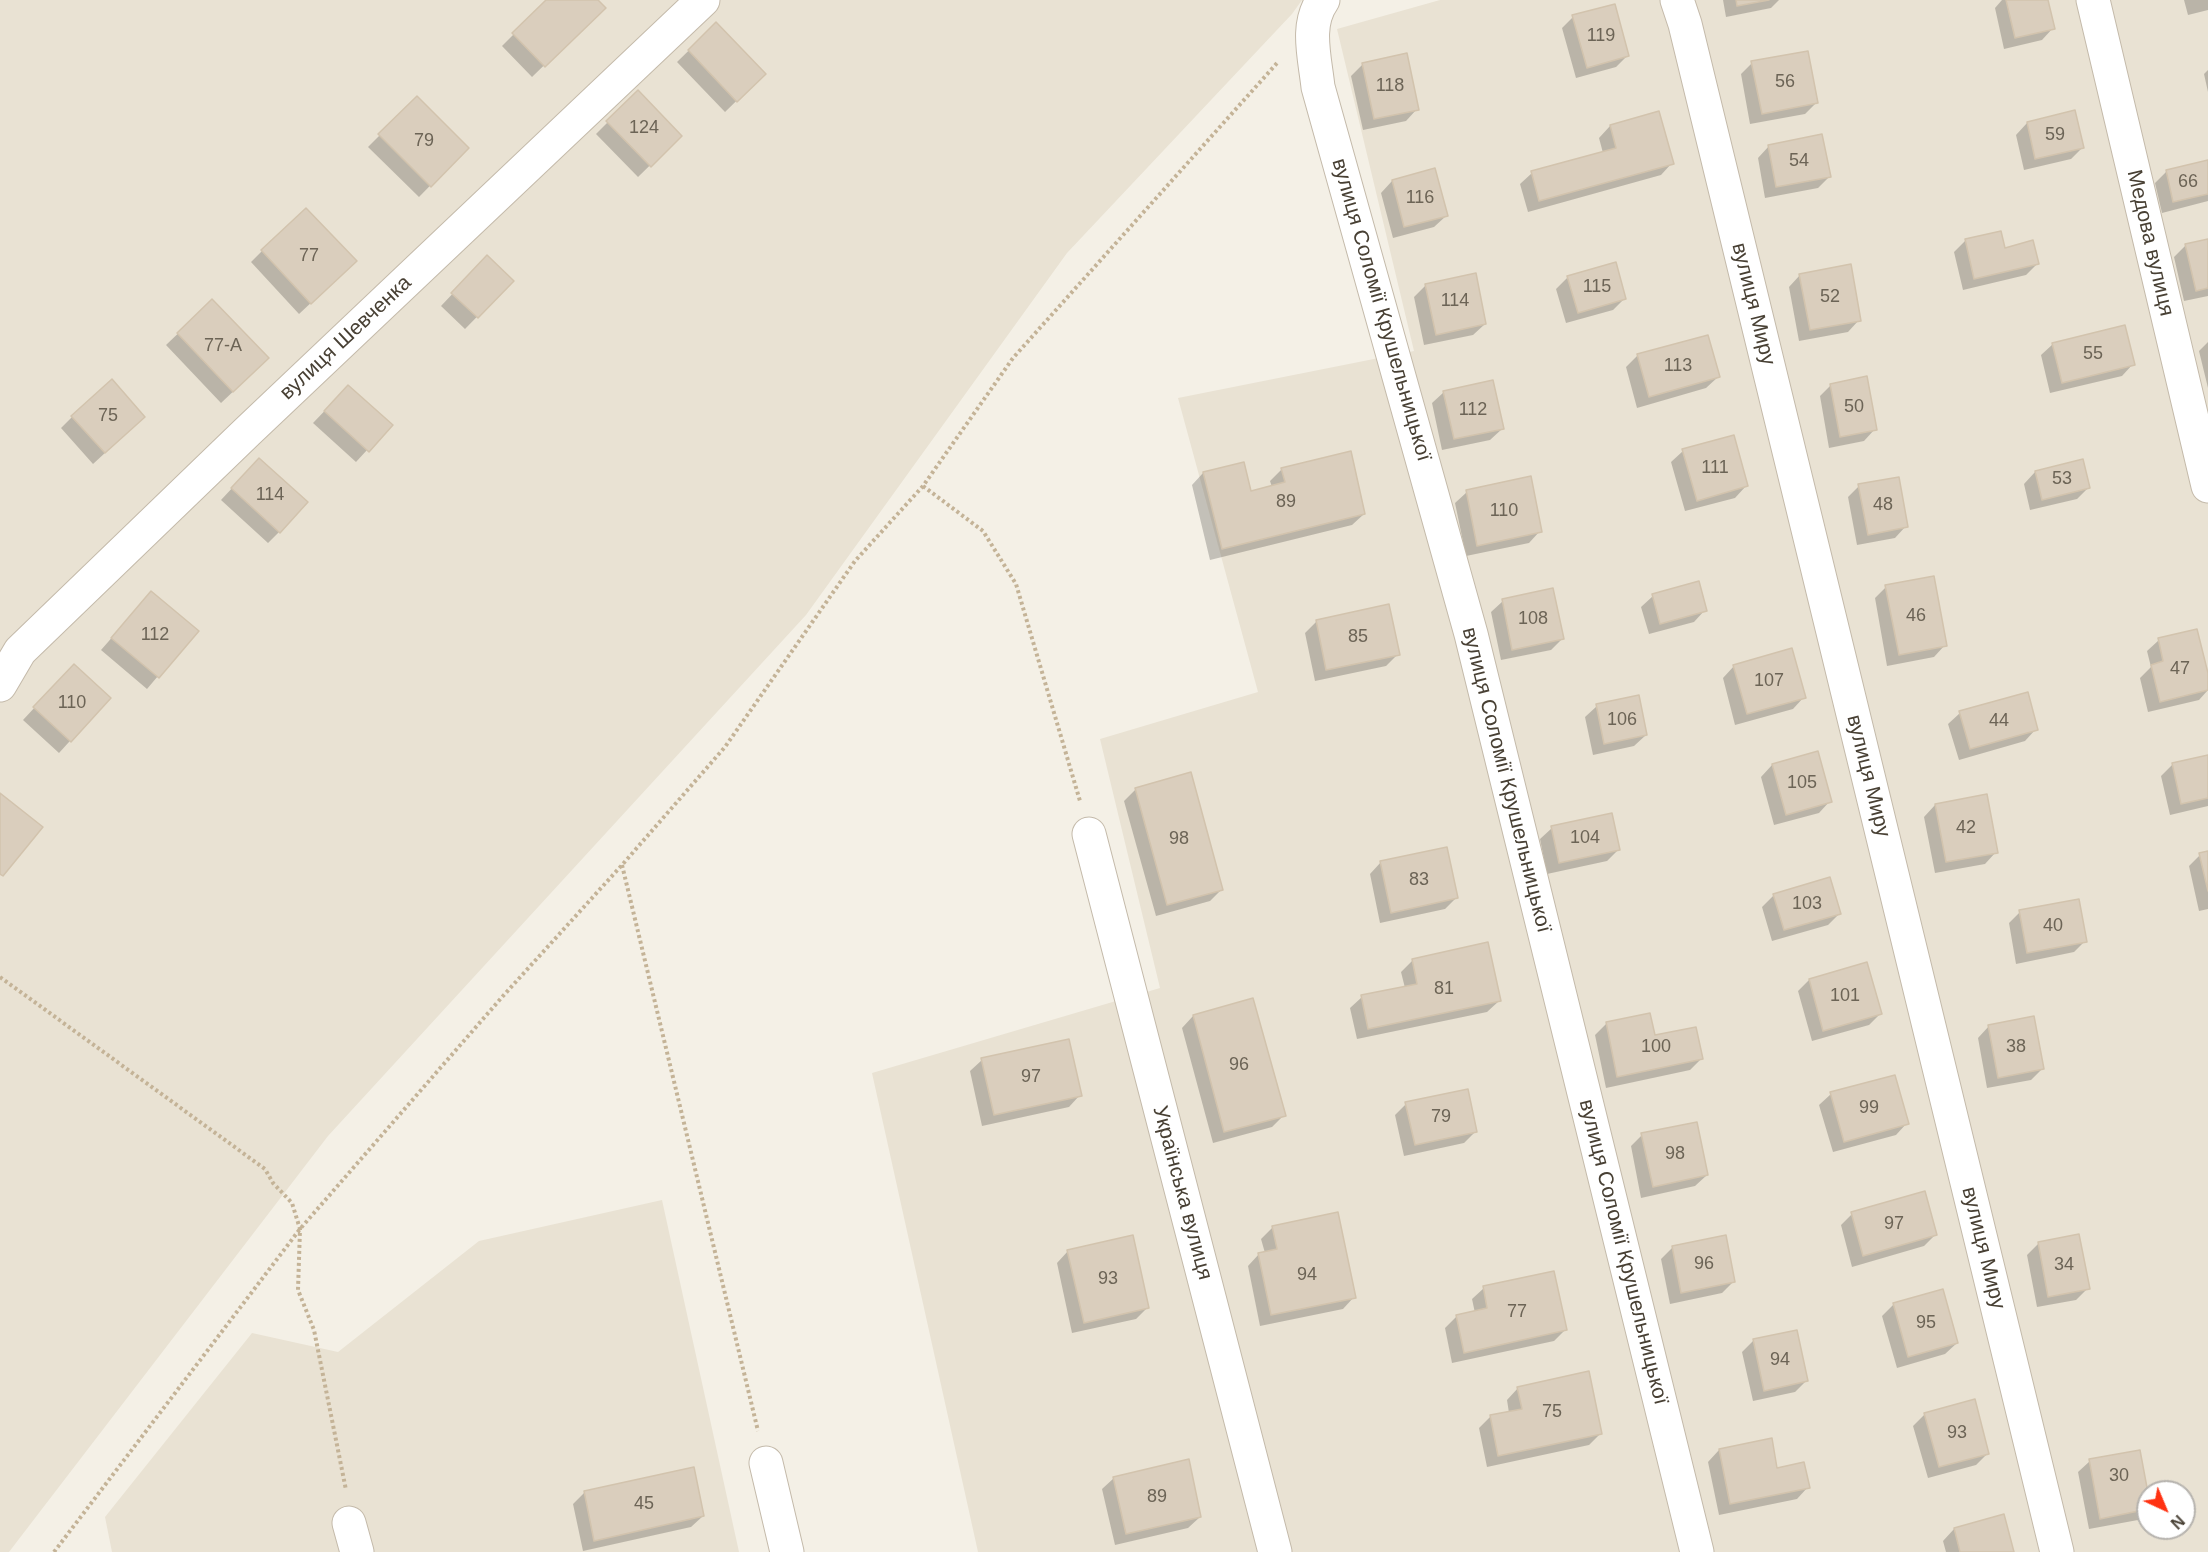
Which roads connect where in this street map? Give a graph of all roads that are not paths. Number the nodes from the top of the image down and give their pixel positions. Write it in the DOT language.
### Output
graph roads {
  1 [pos="703,0"];
  2 [pos="1677,0"];
  3 [pos="2093,0"];
  4 [pos="1319,5"];
  5 [pos="2208,486"];
  6 [pos="0,685"];
  7 [pos="1089,834"];
  8 [pos="766,1463"];
  9 [pos="787,1552"];
  10 [pos="1275,1552"];
  11 [pos="1697,1552"];
  12 [pos="2057,1552"];
  1 -- 6 [label="street, вулиця Шевченка"];
  2 -- 12 [label="street, вулиця Миру"];
  3 -- 5 [label="street, Медова вулиця"];
  4 -- 11 [label="street, вулиця Соломії Крушельницької"];
  7 -- 10 [label="street, Українська вулиця"];
  8 -- 9 [label="street"];
}
